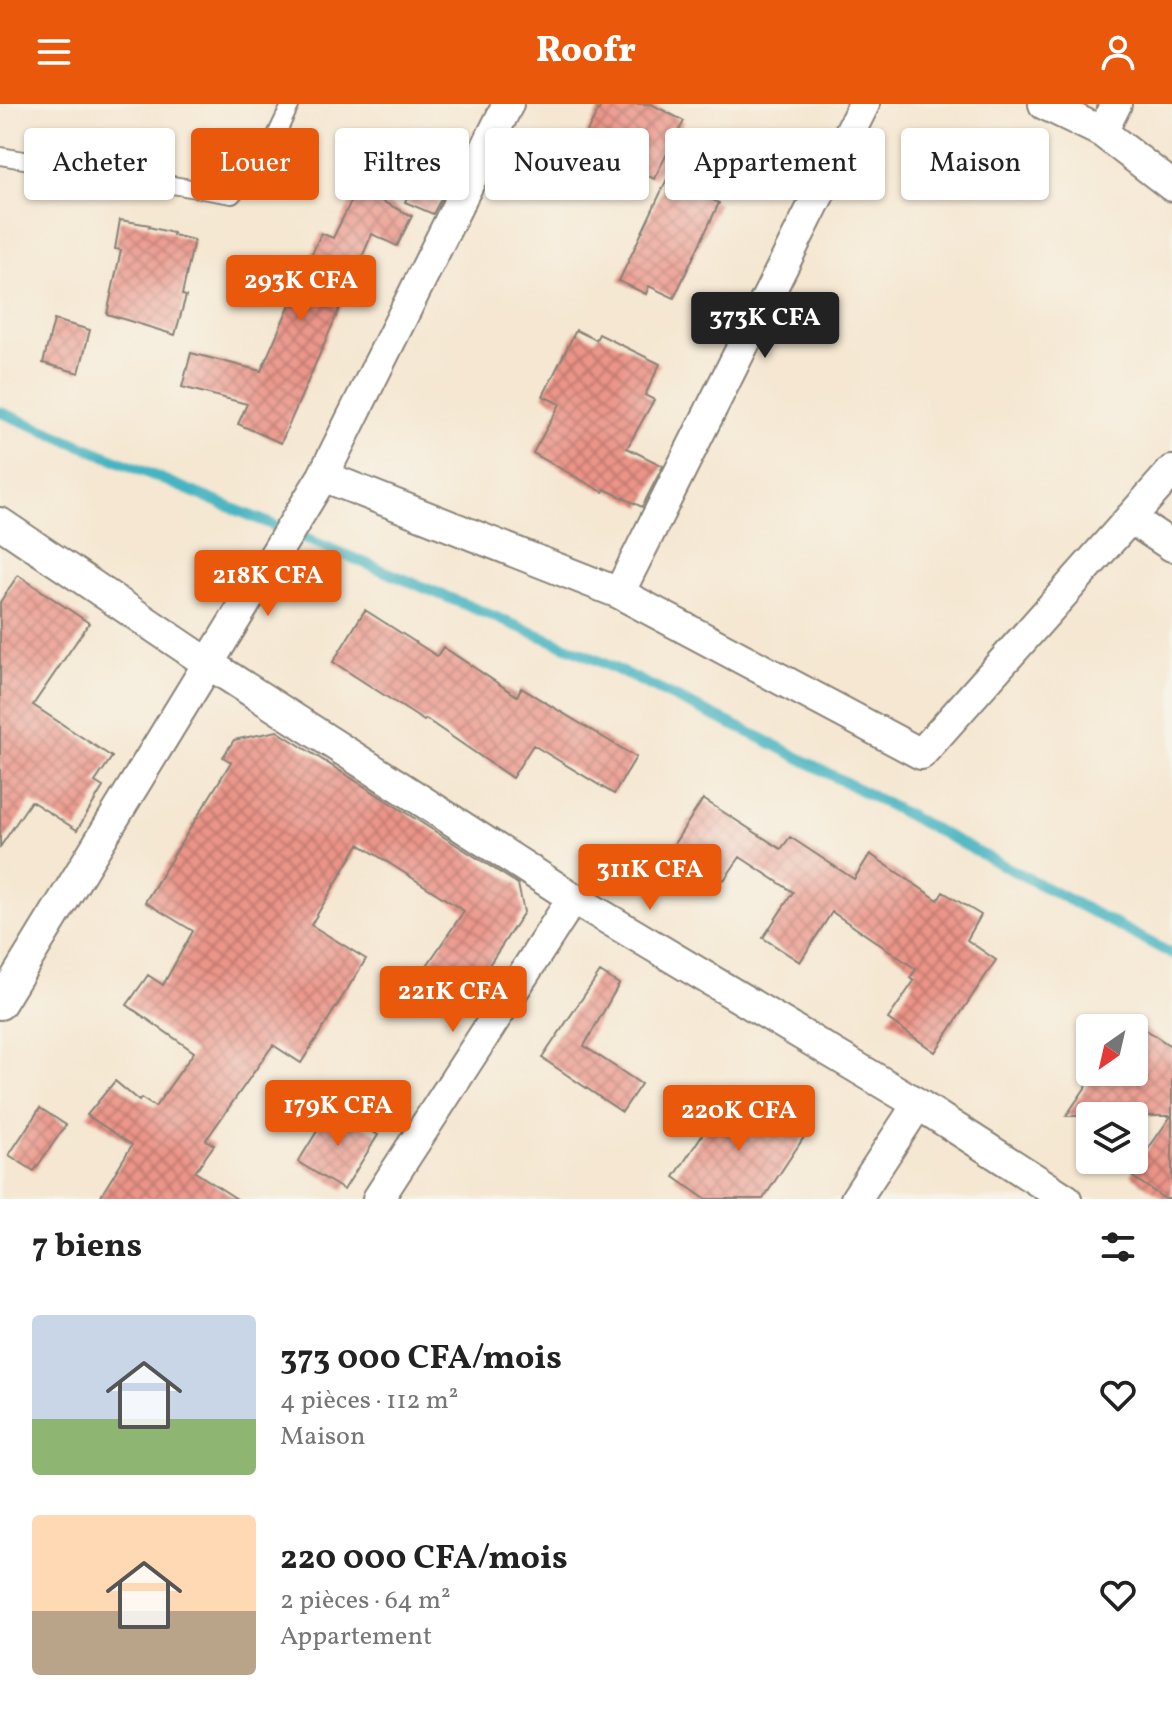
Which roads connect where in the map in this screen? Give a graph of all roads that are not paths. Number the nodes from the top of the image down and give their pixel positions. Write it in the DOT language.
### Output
graph roads {
  1 [pos="291,104"];
  2 [pos="508,104"];
  3 [pos="864,104"];
  4 [pos="1044,104"];
  5 [pos="1116,104"];
  6 [pos="1102,132"];
  7 [pos="0,156"];
  8 [pos="1172,186"];
  9 [pos="1172,471"];
  10 [pos="323,476"];
  11 [pos="1130,518"];
  12 [pos="0,523"];
  13 [pos="1172,546"];
  14 [pos="619,593"];
  15 [pos="209,664"];
  16 [pos="573,898"];
  17 [pos="0,1004"];
  18 [pos="918,1104"];
  19 [pos="378,1199"];
  20 [pos="856,1199"];
  21 [pos="1066,1199"];
  1 -- 7 [label="lane"];
  2 -- 10 [label="street"];
  3 -- 14 [label="street"];
  4 -- 6 [label="street"];
  5 -- 6 [label="street"];
  6 -- 8 [label="street"];
  9 -- 11 [label="street"];
  10 -- 14 [label="street"];
  10 -- 15 [label="street"];
  11 -- 13 [label="street"];
  11 -- 14 [label="street"];
  12 -- 15 [label="street"];
  15 -- 16 [label="street"];
  15 -- 17 [label="street"];
  16 -- 18 [label="street"];
  16 -- 19 [label="street"];
  18 -- 20 [label="street"];
  18 -- 21 [label="street"];
}
